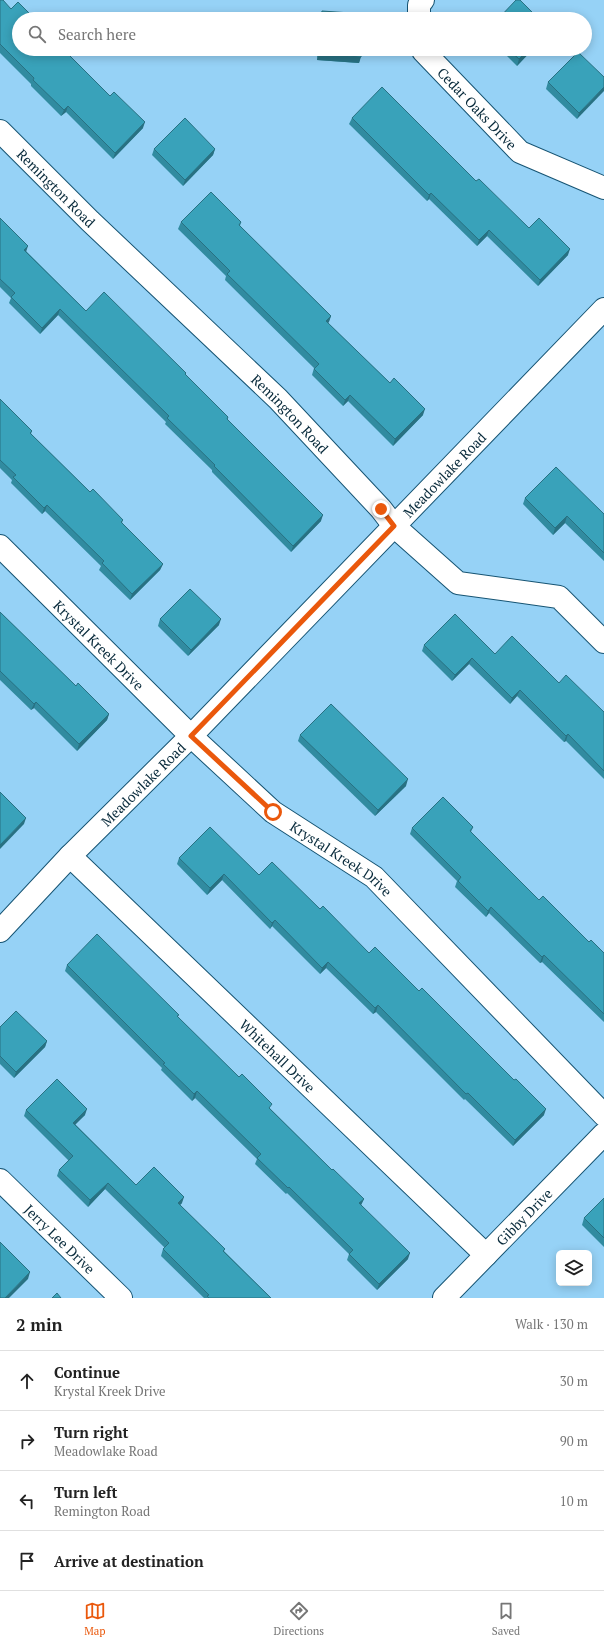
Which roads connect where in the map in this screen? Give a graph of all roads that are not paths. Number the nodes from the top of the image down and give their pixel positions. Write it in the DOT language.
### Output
graph roads {
  1 [pos="424,0"];
  2 [pos="418,12"];
  3 [pos="428,56"];
  4 [pos="0,131"];
  5 [pos="604,188"];
  6 [pos="604,309"];
  7 [pos="394,526"];
  8 [pos="0,546"];
  9 [pos="604,642"];
  10 [pos="191,736"];
  11 [pos="70,856"];
  12 [pos="0,931"];
  13 [pos="604,1115"];
  14 [pos="604,1134"];
  15 [pos="0,1180"];
  16 [pos="486,1255"];
  17 [pos="121,1298"];
  18 [pos="444,1298"];
  1 -- 2 [label="street"];
  3 -- 5 [label="street, Cedar Oaks Drive"];
  4 -- 7 [label="street, Remington Road"];
  6 -- 7 [label="street, Meadowlake Road"];
  7 -- 9 [label="street, Remington Road"];
  7 -- 10 [label="street, Meadowlake Road"];
  8 -- 10 [label="street, Krystal Kreek Drive"];
  10 -- 11 [label="street, Meadowlake Road"];
  10 -- 13 [label="street, Krystal Kreek Drive"];
  11 -- 12 [label="street, Meadowlake Road"];
  11 -- 16 [label="street, Whitehall Drive"];
  14 -- 16 [label="street, Gibby Drive"];
  15 -- 17 [label="street, Jerry Lee Drive"];
  16 -- 18 [label="street, Gibby Drive"];
}
